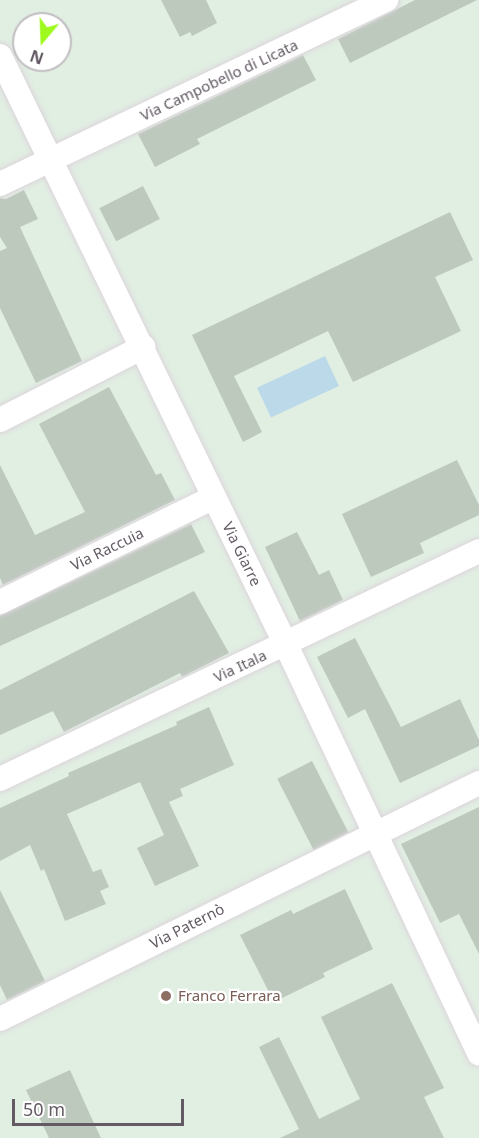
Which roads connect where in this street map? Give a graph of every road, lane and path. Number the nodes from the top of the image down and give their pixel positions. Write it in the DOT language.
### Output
graph roads {
  1 [pos="386,0"];
  2 [pos="0,56"];
  3 [pos="52,159"];
  4 [pos="0,184"];
  5 [pos="142,347"];
  6 [pos="0,420"];
  7 [pos="214,496"];
  8 [pos="479,551"];
  9 [pos="0,602"];
  10 [pos="286,645"];
  11 [pos="0,779"];
  12 [pos="479,783"];
  13 [pos="374,833"];
  14 [pos="0,1019"];
  15 [pos="476,1040"];
  1 -- 3 [label="street, Via Campobello di Licata"];
  2 -- 3 [label="street, Via Giarre"];
  3 -- 4 [label="street, Via Campobello di Licata"];
  3 -- 5 [label="street, Via Giarre"];
  5 -- 6 [label="street"];
  5 -- 7 [label="street, Via Giarre"];
  7 -- 9 [label="street, Via Raccuia"];
  7 -- 10 [label="street, Via Giarre"];
  8 -- 10 [label="street, Via Itala"];
  10 -- 11 [label="street, Via Itala"];
  10 -- 13 [label="street, Via Giarre"];
  12 -- 13 [label="street, Via Paternò"];
  13 -- 14 [label="street, Via Paternò"];
  13 -- 15 [label="street, Via Giarre"];
}
